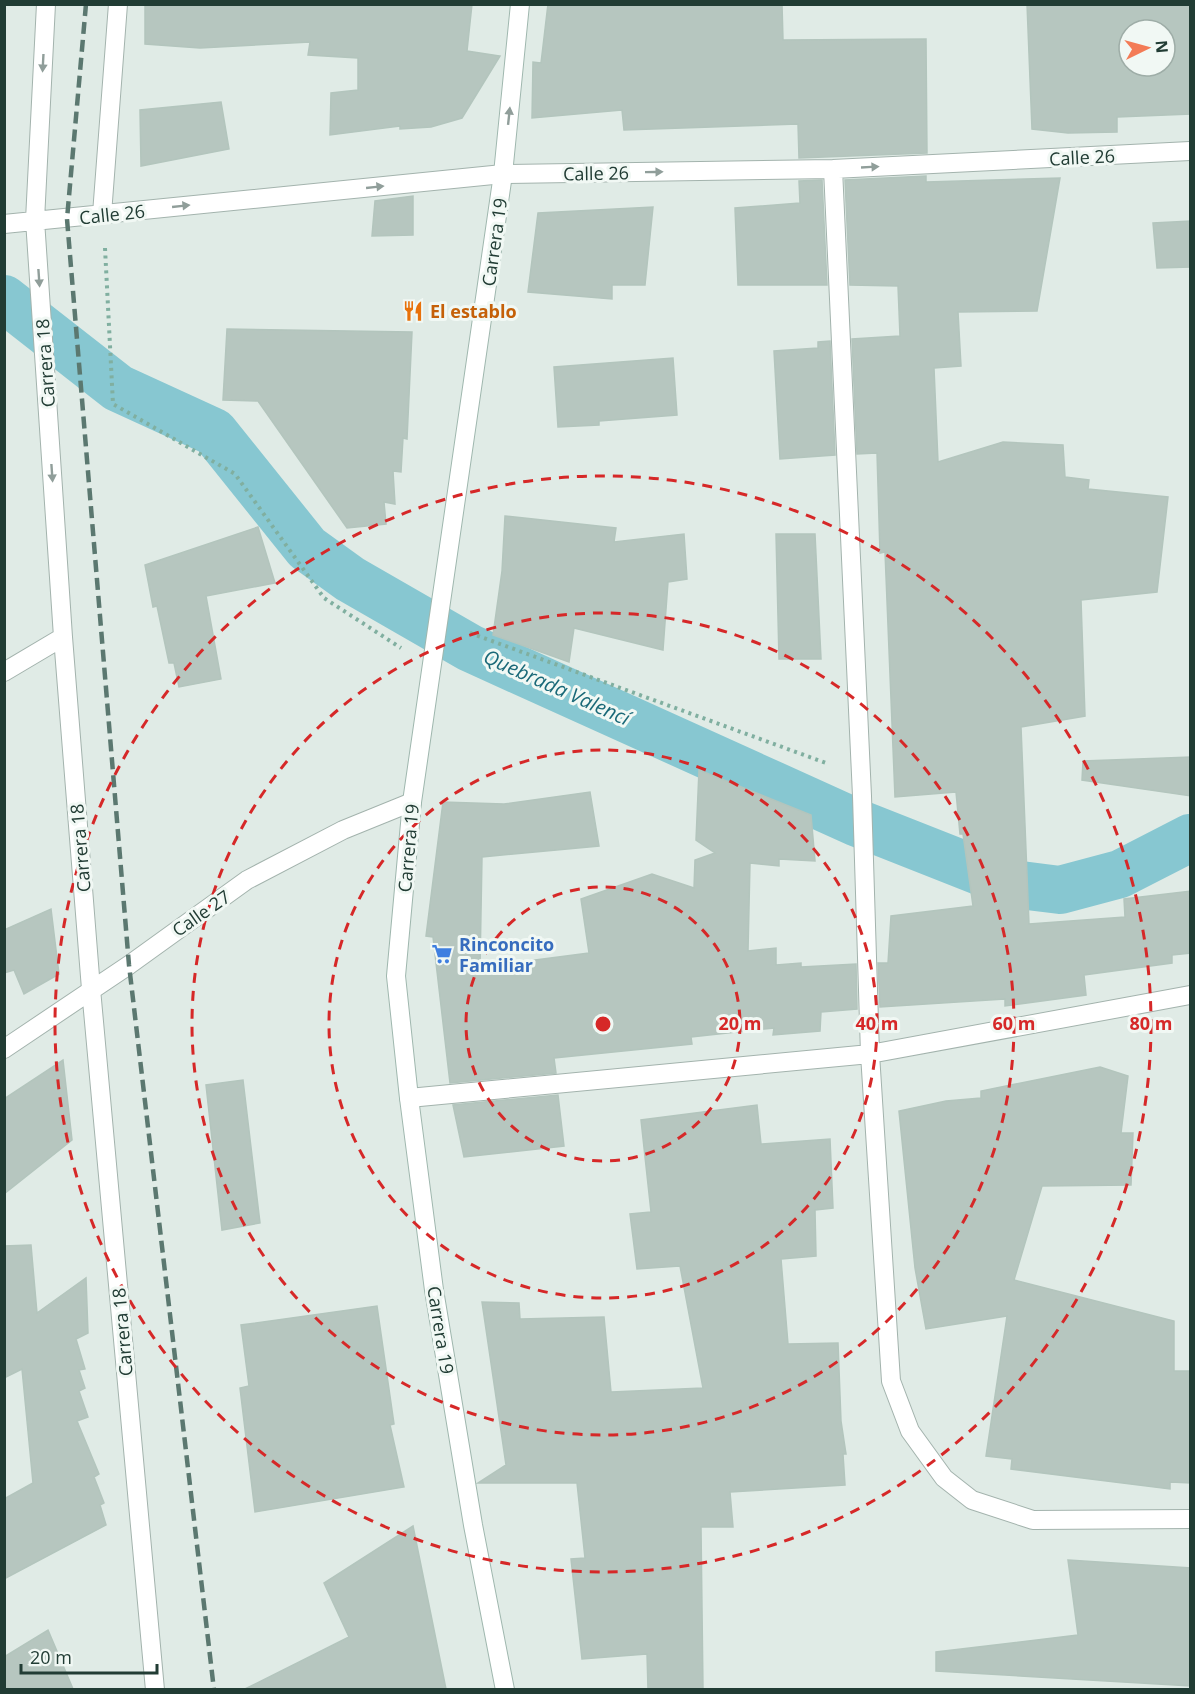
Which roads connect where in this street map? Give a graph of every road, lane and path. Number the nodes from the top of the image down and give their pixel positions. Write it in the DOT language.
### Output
graph roads {
  1 [pos="46,4"];
  2 [pos="118,4"];
  3 [pos="520,4"];
  4 [pos="1191,151"];
  5 [pos="833,169"];
  6 [pos="503,174"];
  7 [pos="102,214"];
  8 [pos="35,220"];
  9 [pos="4,224"];
  10 [pos="105,255"];
  11 [pos="438,621"];
  12 [pos="63,637"];
  13 [pos="432,668"];
  14 [pos="4,672"];
  15 [pos="861,776"];
  16 [pos="412,802"];
  17 [pos="91,989"];
  18 [pos="1191,995"];
  19 [pos="4,1049"];
  20 [pos="870,1054"];
  21 [pos="408,1098"];
  22 [pos="1191,1519"];
  23 [pos="153,1688"];
  24 [pos="504,1689"];
  1 -- 8 [label="street, Carrera 18, one-way"];
  2 -- 7 [label="street"];
  6 -- 3 [label="street, Carrera 19, one-way"];
  5 -- 4 [label="street, Calle 26, one-way"];
  6 -- 5 [label="street, Calle 26, one-way"];
  5 -- 15 [label="street"];
  7 -- 6 [label="street, Calle 26, one-way"];
  6 -- 11 [label="street, Carrera 19"];
  7 -- 8 [label="street, Calle 26"];
  8 -- 9 [label="street, Calle 26"];
  8 -- 12 [label="street, Carrera 18, one-way"];
  10 -- 13 [label="path"];
  11 -- 13 [label="street, Carrera 19"];
  11 -- 15 [label="path"];
  12 -- 14 [label="street"];
  12 -- 17 [label="street, Carrera 18"];
  13 -- 16 [label="street, Carrera 19"];
  15 -- 20 [label="street"];
  16 -- 17 [label="street, Calle 27"];
  16 -- 21 [label="street, Carrera 19"];
  17 -- 19 [label="street, Calle 27"];
  17 -- 23 [label="street, Carrera 18"];
  18 -- 20 [label="street"];
  20 -- 21 [label="street"];
  20 -- 22 [label="street"];
  21 -- 24 [label="street, Carrera 19"];
}
